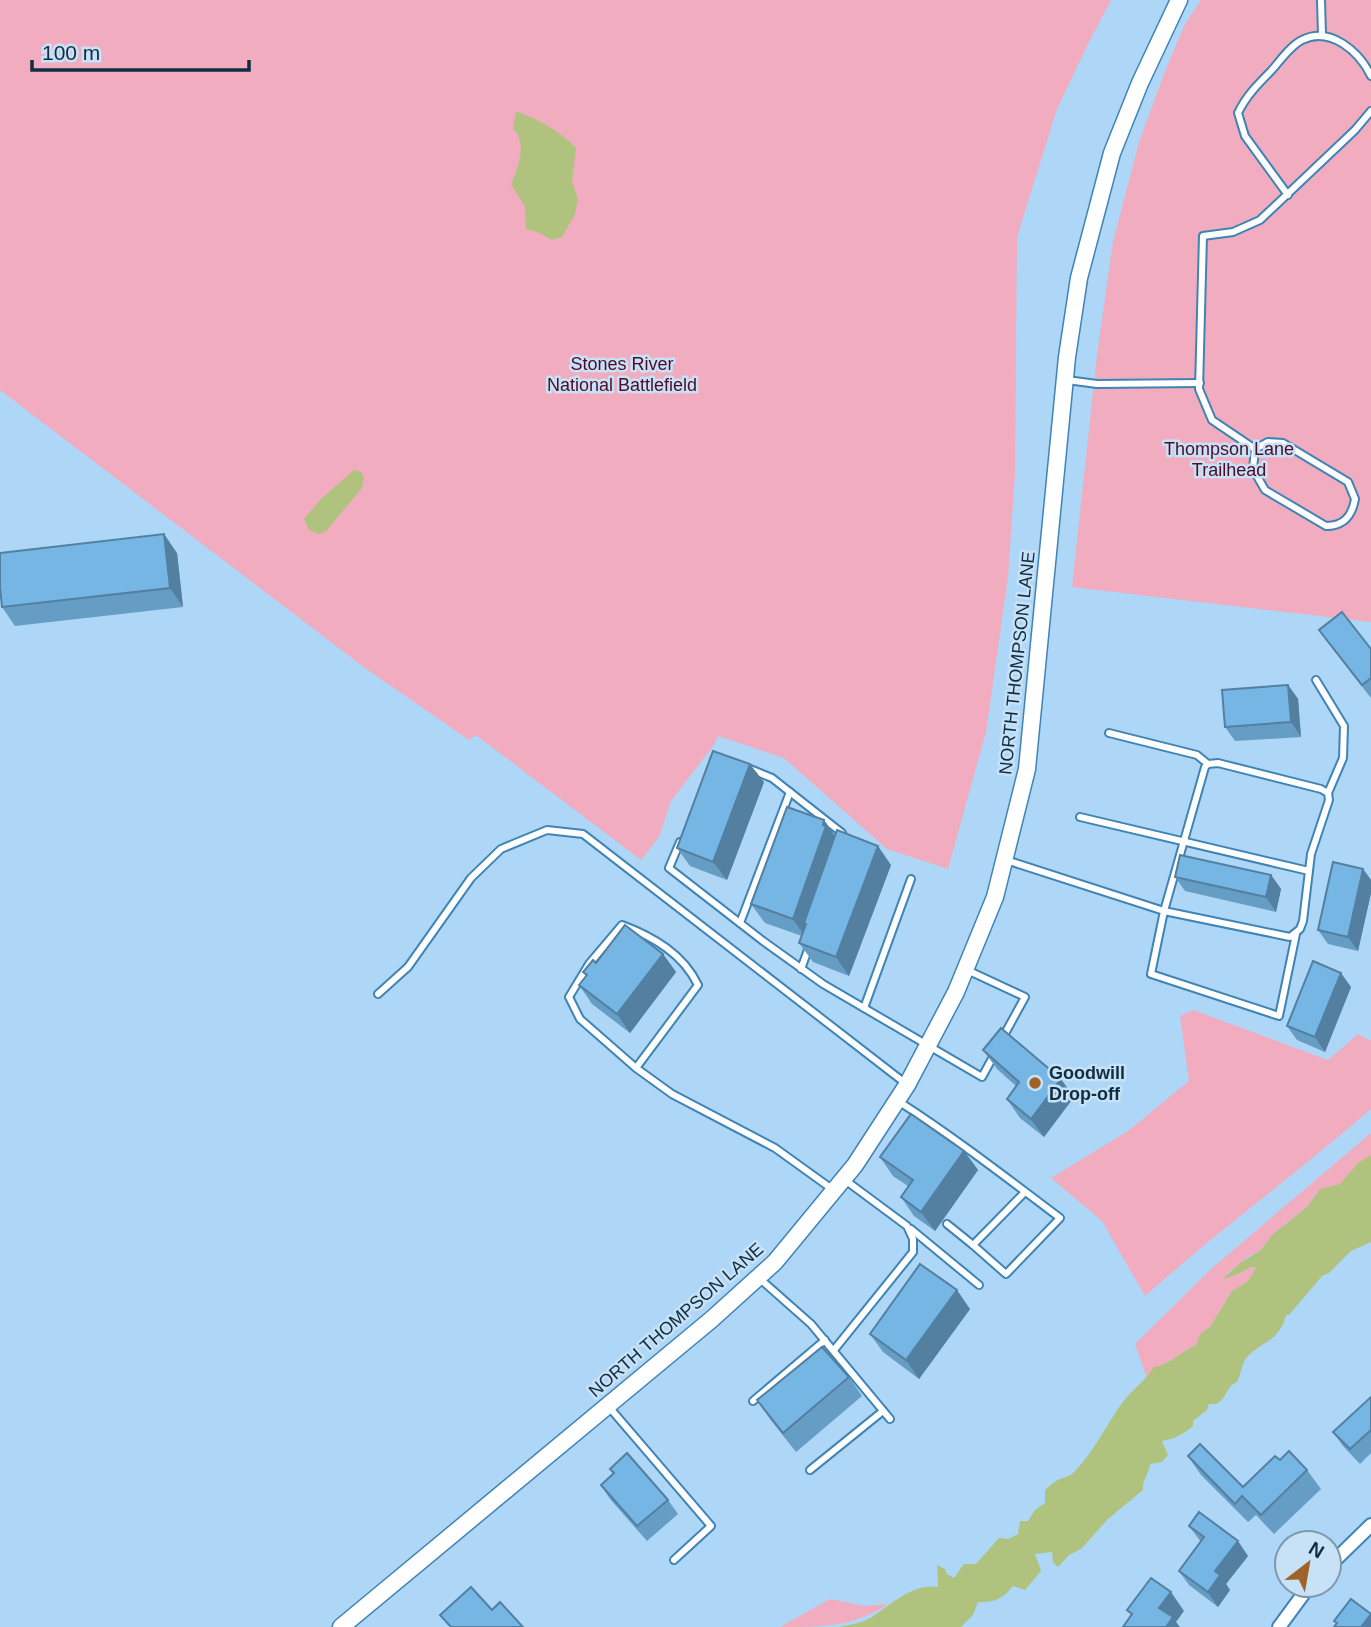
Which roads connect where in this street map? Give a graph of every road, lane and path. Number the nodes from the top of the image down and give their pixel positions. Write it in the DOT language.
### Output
graph roads {
  1 [pos="1179,0"];
  2 [pos="1321,0"];
  3 [pos="1322,35"];
  4 [pos="1371,76"];
  5 [pos="1371,111"];
  6 [pos="1288,195"];
  7 [pos="1065,379"];
  8 [pos="1200,383"];
  9 [pos="1255,449"];
  10 [pos="1316,681"];
  11 [pos="1109,733"];
  12 [pos="736,764"];
  13 [pos="1208,764"];
  14 [pos="790,792"];
  15 [pos="1328,793"];
  16 [pos="1080,817"];
  17 [pos="685,832"];
  18 [pos="1183,842"];
  19 [pos="846,844"];
  20 [pos="1004,860"];
  21 [pos="1309,871"];
  22 [pos="911,879"];
  23 [pos="1164,911"];
  24 [pos="740,923"];
  25 [pos="1296,934"];
  26 [pos="810,944"];
  27 [pos="801,969"];
  28 [pos="965,969"];
  29 [pos="378,994"];
  30 [pos="864,1008"];
  31 [pos="928,1045"];
  32 [pos="636,1068"];
  33 [pos="907,1085"];
  34 [pos="897,1100"];
  35 [pos="839,1184"];
  36 [pos="1025,1192"];
  37 [pos="947,1224"];
  38 [pos="907,1226"];
  39 [pos="973,1245"];
  40 [pos="758,1277"];
  41 [pos="979,1285"];
  42 [pos="825,1340"];
  43 [pos="834,1350"];
  44 [pos="753,1401"];
  45 [pos="607,1406"];
  46 [pos="883,1411"];
  47 [pos="890,1419"];
  48 [pos="810,1471"];
  49 [pos="1371,1525"];
  50 [pos="1343,1552"];
  51 [pos="674,1560"];
  52 [pos="1300,1599"];
  53 [pos="341,1627"];
  54 [pos="1279,1627"];
  1 -- 7 [label="main road, NORTH THOMPSON LANE"];
  2 -- 3 [label="lane"];
  3 -- 4 [label="lane"];
  3 -- 6 [label="lane"];
  5 -- 6 [label="lane"];
  6 -- 8 [label="lane"];
  7 -- 8 [label="lane"];
  7 -- 20 [label="main road, NORTH THOMPSON LANE"];
  8 -- 9 [label="lane"];
  9 -- 9 [label="lane"];
  10 -- 15 [label="lane"];
  11 -- 13 [label="lane"];
  12 -- 14 [label="lane"];
  13 -- 15 [label="lane"];
  13 -- 18 [label="lane"];
  14 -- 19 [label="lane"];
  14 -- 24 [label="lane"];
  15 -- 21 [label="lane"];
  16 -- 18 [label="lane"];
  17 -- 24 [label="lane"];
  18 -- 21 [label="lane"];
  18 -- 23 [label="lane"];
  20 -- 23 [label="lane"];
  20 -- 28 [label="main road, NORTH THOMPSON LANE"];
  21 -- 25 [label="lane"];
  22 -- 30 [label="lane"];
  23 -- 25 [label="lane"];
  23 -- 25 [label="lane"];
  24 -- 27 [label="lane"];
  26 -- 27 [label="lane"];
  27 -- 30 [label="lane"];
  28 -- 31 [label="main road, NORTH THOMPSON LANE"];
  28 -- 31 [label="lane"];
  29 -- 33 [label="lane"];
  30 -- 31 [label="lane"];
  31 -- 33 [label="main road, NORTH THOMPSON LANE"];
  32 -- 32 [label="lane"];
  32 -- 35 [label="lane"];
  33 -- 34 [label="main road, NORTH THOMPSON LANE"];
  34 -- 35 [label="main road, NORTH THOMPSON LANE"];
  34 -- 36 [label="lane"];
  35 -- 38 [label="lane"];
  35 -- 40 [label="main road, NORTH THOMPSON LANE"];
  36 -- 39 [label="lane"];
  36 -- 39 [label="lane"];
  37 -- 39 [label="lane"];
  38 -- 41 [label="lane"];
  38 -- 43 [label="lane"];
  40 -- 42 [label="lane"];
  40 -- 45 [label="main road, NORTH THOMPSON LANE"];
  42 -- 43 [label="lane"];
  42 -- 44 [label="lane"];
  43 -- 46 [label="lane"];
  45 -- 51 [label="lane"];
  45 -- 53 [label="main road, NORTH THOMPSON LANE"];
  46 -- 47 [label="lane"];
  46 -- 48 [label="lane"];
  49 -- 50 [label="street"];
  52 -- 54 [label="street"];
}
